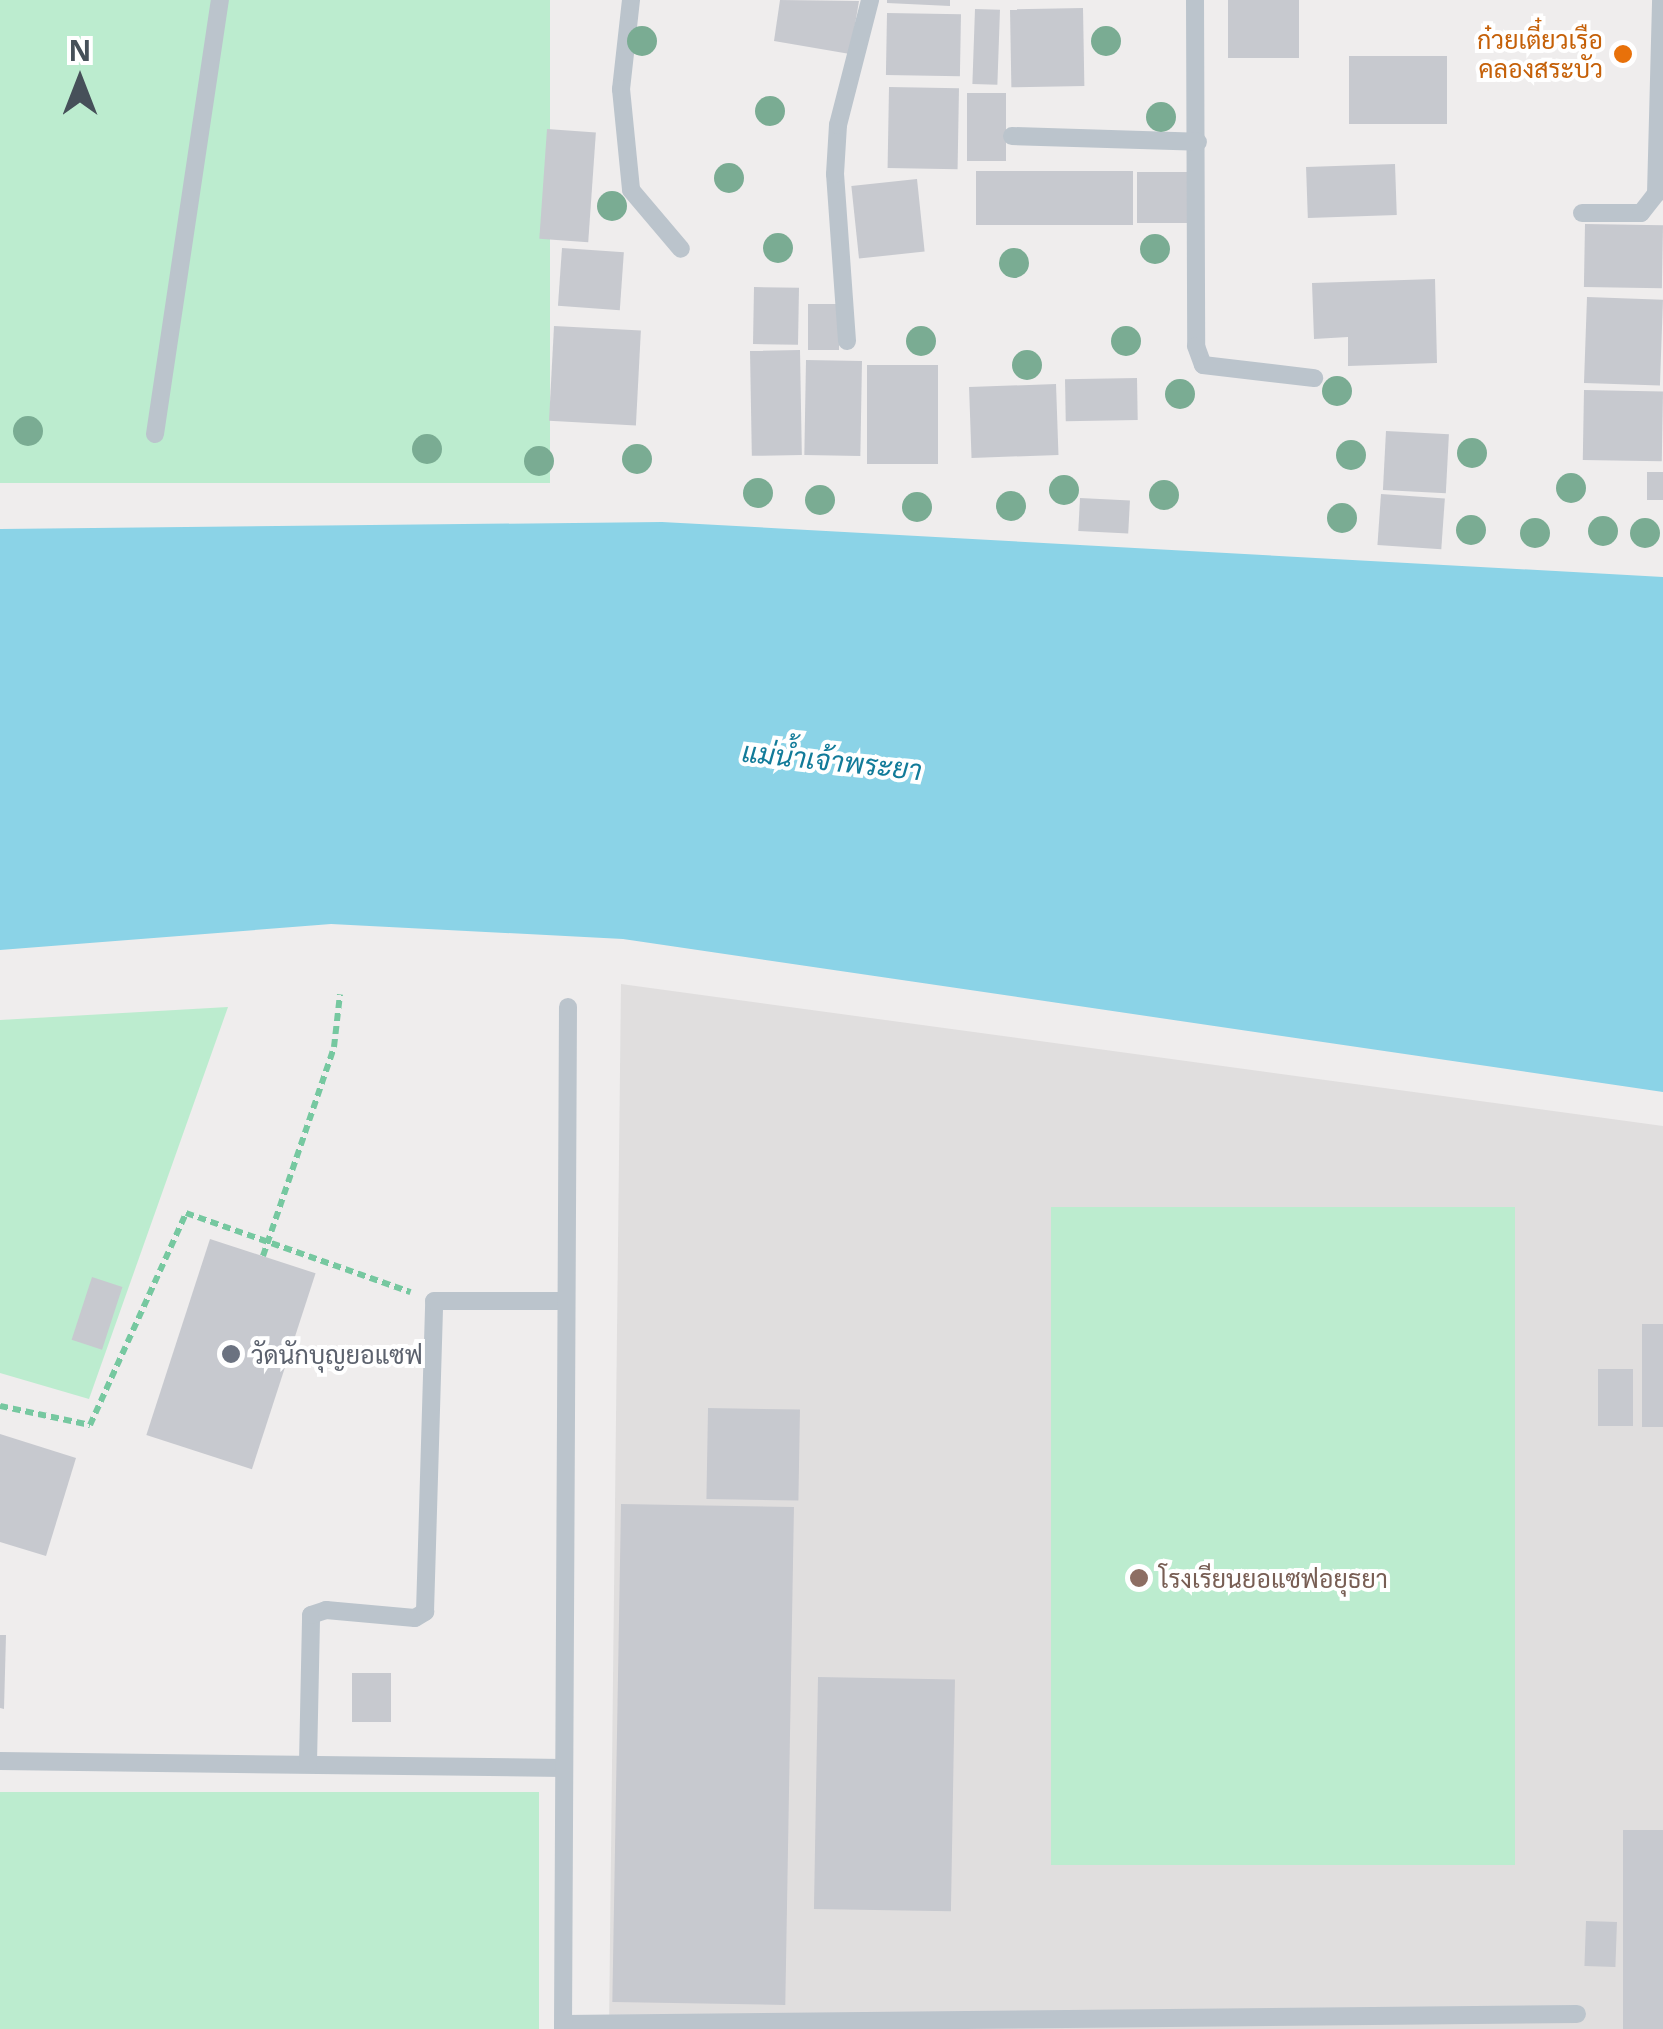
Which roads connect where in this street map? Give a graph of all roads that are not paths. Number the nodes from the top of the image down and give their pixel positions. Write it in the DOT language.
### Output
graph roads {
  1 [pos="220,0"];
  2 [pos="631,0"];
  3 [pos="870,0"];
  4 [pos="1194,0"];
  5 [pos="1661,0"];
  6 [pos="1012,136"];
  7 [pos="1198,142"];
  8 [pos="1582,213"];
  9 [pos="681,249"];
  10 [pos="847,341"];
  11 [pos="1314,378"];
  12 [pos="155,434"];
  13 [pos="568,1006"];
  14 [pos="566,1301"];
  15 [pos="0,1761"];
  16 [pos="308,1764"];
  17 [pos="564,1768"];
  18 [pos="1577,2014"];
  19 [pos="563,2026"];
  1 -- 12 [label="lane"];
  2 -- 9 [label="lane"];
  3 -- 10 [label="lane"];
  4 -- 7 [label="lane"];
  5 -- 8 [label="lane"];
  6 -- 7 [label="lane"];
  7 -- 11 [label="lane"];
  13 -- 14 [label="lane"];
  14 -- 16 [label="lane"];
  14 -- 17 [label="lane"];
  15 -- 16 [label="lane"];
  16 -- 17 [label="lane"];
  17 -- 19 [label="lane"];
  18 -- 19 [label="lane"];
}
